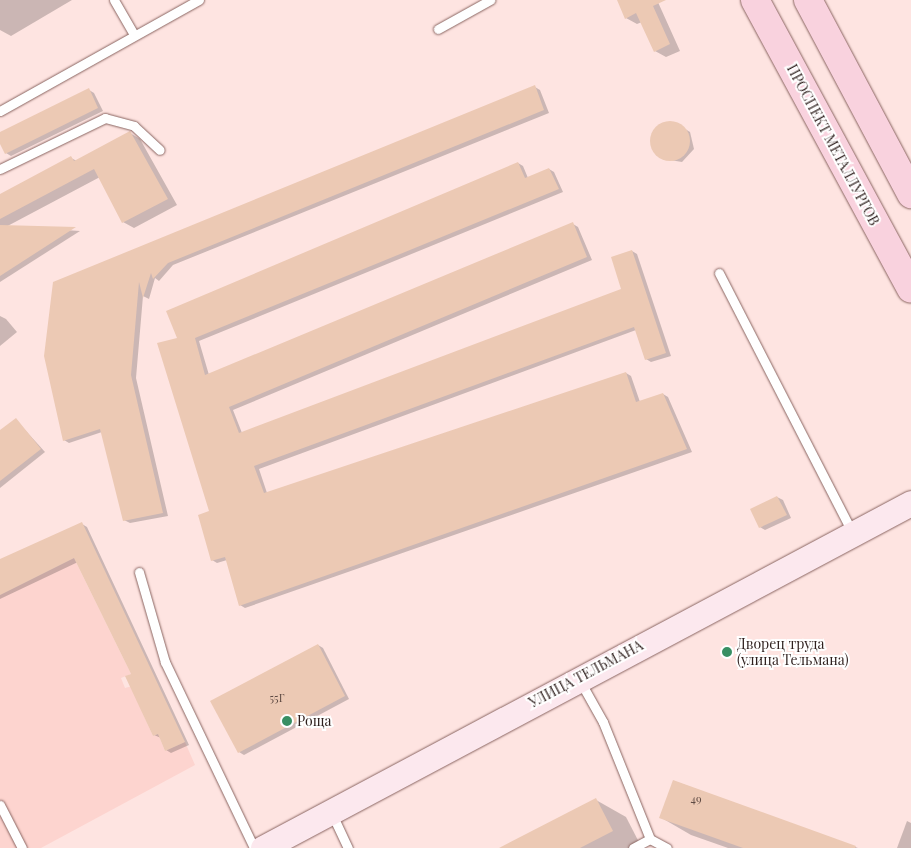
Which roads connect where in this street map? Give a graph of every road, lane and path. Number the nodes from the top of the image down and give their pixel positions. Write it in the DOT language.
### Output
graph roads {
  1 [pos="114,0"];
  2 [pos="199,0"];
  3 [pos="490,0"];
  4 [pos="755,0"];
  5 [pos="808,0"];
  6 [pos="438,29"];
  7 [pos="134,34"];
  8 [pos="0,111"];
  9 [pos="160,150"];
  10 [pos="0,170"];
  11 [pos="911,194"];
  12 [pos="719,273"];
  13 [pos="911,288"];
  14 [pos="911,503"];
  15 [pos="852,532"];
  16 [pos="139,572"];
  17 [pos="579,678"];
  18 [pos="0,805"];
  19 [pos="332,814"];
  20 [pos="650,838"];
  21 [pos="22,848"];
  22 [pos="254,848"];
  23 [pos="264,848"];
  24 [pos="348,848"];
  25 [pos="633,848"];
  26 [pos="667,848"];
  1 -- 7 [label="lane"];
  2 -- 7 [label="lane"];
  3 -- 6 [label="lane"];
  4 -- 13 [label="main road, ПРОСПЕКТ МЕТАЛЛУРГОВ"];
  5 -- 11 [label="main road"];
  7 -- 8 [label="lane"];
  9 -- 10 [label="lane"];
  12 -- 15 [label="lane"];
  14 -- 15 [label="main road, УЛИЦА ТЕЛЬМАНА"];
  15 -- 17 [label="main road, УЛИЦА ТЕЛЬМАНА"];
  16 -- 22 [label="lane"];
  17 -- 19 [label="main road, УЛИЦА ТЕЛЬМАНА"];
  17 -- 20 [label="lane"];
  18 -- 21 [label="lane"];
  19 -- 23 [label="main road, УЛИЦА ТЕЛЬМАНА"];
  19 -- 24 [label="lane"];
  20 -- 25 [label="lane"];
  20 -- 26 [label="lane"];
}
